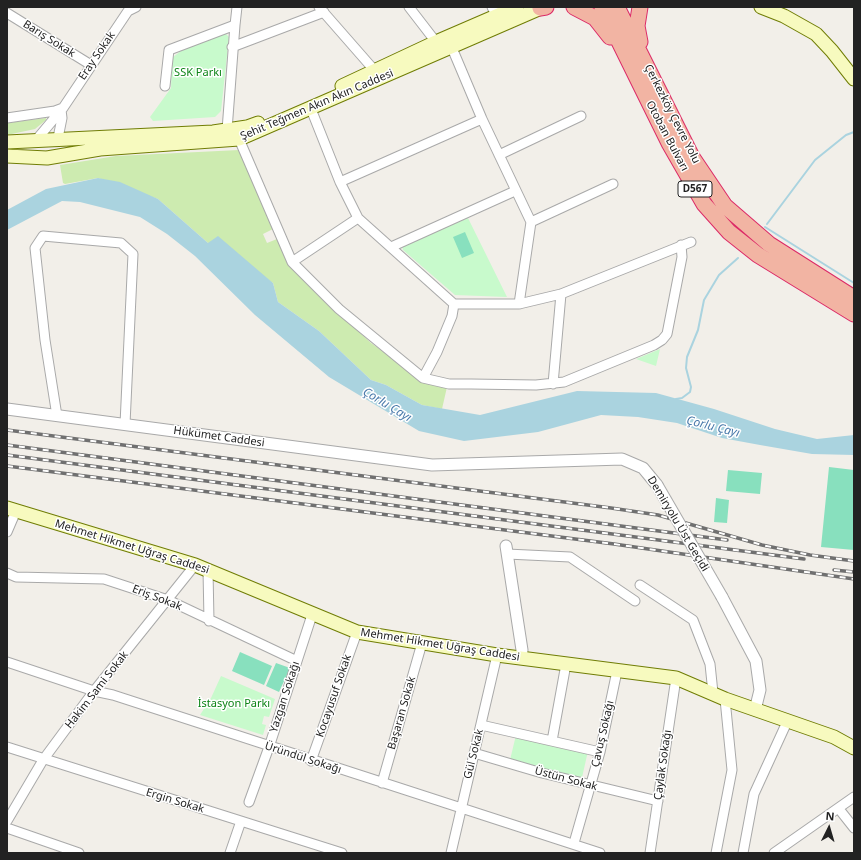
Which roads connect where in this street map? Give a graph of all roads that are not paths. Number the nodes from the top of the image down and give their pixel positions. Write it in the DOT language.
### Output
graph roads {
  1 [pos="237,7"];
  2 [pos="409,7"];
  3 [pos="517,7"];
  4 [pos="543,7"];
  5 [pos="574,7"];
  6 [pos="602,7"];
  7 [pos="617,7"];
  8 [pos="640,7"];
  9 [pos="761,7"];
  10 [pos="129,8"];
  11 [pos="321,9"];
  12 [pos="494,11"];
  13 [pos="7,13"];
  14 [pos="235,25"];
  15 [pos="436,42"];
  16 [pos="232,47"];
  17 [pos="452,48"];
  18 [pos="643,56"];
  19 [pos="90,65"];
  20 [pos="630,66"];
  21 [pos="375,71"];
  22 [pos="854,79"];
  23 [pos="165,86"];
  24 [pos="62,109"];
  25 [pos="311,109"];
  26 [pos="581,116"];
  27 [pos="7,118"];
  28 [pos="482,119"];
  29 [pos="227,130"];
  30 [pos="58,138"];
  31 [pos="37,139"];
  32 [pos="239,139"];
  33 [pos="7,142"];
  34 [pos="498,155"];
  35 [pos="7,156"];
  36 [pos="47,158"];
  37 [pos="340,182"];
  38 [pos="613,184"];
  39 [pos="515,191"];
  40 [pos="358,218"];
  41 [pos="531,222"];
  42 [pos="691,242"];
  43 [pos="681,245"];
  44 [pos="391,247"];
  45 [pos="292,262"];
  46 [pos="561,294"];
  47 [pos="854,298"];
  48 [pos="454,304"];
  49 [pos="519,304"];
  50 [pos="854,314"];
  51 [pos="422,378"];
  52 [pos="553,384"];
  53 [pos="7,409"];
  54 [pos="57,416"];
  55 [pos="125,424"];
  56 [pos="432,465"];
  57 [pos="12,509"];
  58 [pos="7,532"];
  59 [pos="506,550"];
  60 [pos="195,565"];
  61 [pos="208,570"];
  62 [pos="7,573"];
  63 [pos="640,585"];
  64 [pos="168,600"];
  65 [pos="635,601"];
  66 [pos="312,615"];
  67 [pos="209,621"];
  68 [pos="356,632"];
  69 [pos="422,643"];
  70 [pos="496,655"];
  71 [pos="521,658"];
  72 [pos="7,662"];
  73 [pos="297,662"];
  74 [pos="566,664"];
  75 [pos="617,671"];
  76 [pos="676,678"];
  77 [pos="94,691"];
  78 [pos="719,696"];
  79 [pos="755,710"];
  80 [pos="787,722"];
  81 [pos="481,725"];
  82 [pos="834,738"];
  83 [pos="854,740"];
  84 [pos="552,741"];
  85 [pos="7,747"];
  86 [pos="269,747"];
  87 [pos="854,748"];
  88 [pos="600,752"];
  89 [pos="474,753"];
  90 [pos="43,760"];
  91 [pos="311,761"];
  92 [pos="382,783"];
  93 [pos="590,785"];
  94 [pos="854,797"];
  95 [pos="658,801"];
  96 [pos="248,802"];
  97 [pos="461,807"];
  98 [pos="838,809"];
  99 [pos="7,821"];
  100 [pos="241,821"];
  101 [pos="7,828"];
  102 [pos="854,828"];
  103 [pos="574,843"];
  104 [pos="79,853"];
  105 [pos="230,853"];
  106 [pos="342,853"];
  107 [pos="450,853"];
  108 [pos="600,853"];
  109 [pos="650,853"];
  110 [pos="716,853"];
  111 [pos="743,853"];
  112 [pos="774,853"];
  1 -- 14 [label="street"];
  2 -- 15 [label="street"];
  3 -- 12 [label="main road, Şehit Teğmen Akın Akın Caddesi"];
  4 -- 17 [label="main road, Şehit Teğmen Akın Akın Caddesi"];
  5 -- 20 [label="highway"];
  6 -- 20 [label="highway, Otoban Bulvarı / D567"];
  7 -- 18 [label="highway, Çerkezköy Çevre Yolu / D567"];
  8 -- 18 [label="highway"];
  9 -- 22 [label="main road"];
  10 -- 19 [label="street, Eray Sokak"];
  11 -- 16 [label="street"];
  11 -- 21 [label="street"];
  12 -- 15 [label="main road, Şehit Teğmen Akın Akın Caddesi"];
  13 -- 19 [label="street, Barış Sokak"];
  14 -- 16 [label="street"];
  14 -- 23 [label="street"];
  15 -- 21 [label="main road, Şehit Teğmen Akın Akın Caddesi"];
  16 -- 29 [label="street"];
  17 -- 25 [label="main road, Şehit Teğmen Akın Akın Caddesi"];
  17 -- 28 [label="street"];
  18 -- 47 [label="highway, Çerkezköy Çevre Yolu / D567"];
  19 -- 24 [label="street, Eray Sokak"];
  20 -- 50 [label="highway, Otoban Bulvarı / D567"];
  21 -- 29 [label="main road, Şehit Teğmen Akın Akın Caddesi"];
  24 -- 27 [label="street"];
  24 -- 30 [label="street"];
  24 -- 31 [label="street, Eray Sokak"];
  25 -- 32 [label="main road, Şehit Teğmen Akın Akın Caddesi"];
  25 -- 37 [label="street"];
  26 -- 34 [label="street"];
  28 -- 34 [label="street"];
  28 -- 37 [label="street"];
  29 -- 30 [label="main road, Şehit Teğmen Akın Akın Caddesi"];
  30 -- 31 [label="main road, Şehit Teğmen Akın Akın Caddesi"];
  30 -- 36 [label="main road"];
  31 -- 33 [label="main road"];
  31 -- 36 [label="main road"];
  32 -- 36 [label="main road, Şehit Teğmen Akın Akın Caddesi"];
  32 -- 45 [label="street"];
  34 -- 39 [label="street"];
  35 -- 36 [label="main road, Şehit Teğmen Akın Akın Caddesi"];
  37 -- 40 [label="street"];
  38 -- 41 [label="street"];
  39 -- 41 [label="street"];
  39 -- 44 [label="street"];
  40 -- 44 [label="street"];
  40 -- 45 [label="street"];
  41 -- 49 [label="street"];
  42 -- 43 [label="street"];
  43 -- 46 [label="street"];
  43 -- 52 [label="street"];
  44 -- 48 [label="street"];
  45 -- 51 [label="street"];
  46 -- 49 [label="street"];
  46 -- 52 [label="street"];
  48 -- 49 [label="street"];
  48 -- 51 [label="street"];
  51 -- 52 [label="street"];
  53 -- 54 [label="street, Hükümet Caddesi"];
  54 -- 55 [label="street, Hükümet Caddesi"];
  54 -- 55 [label="street"];
  55 -- 56 [label="street, Hükümet Caddesi"];
  56 -- 79 [label="street, Demiryolu Üst Geçidi, bridge"];
  57 -- 58 [label="street"];
  57 -- 60 [label="main road, Mehmet Hikmet Uğraş Caddesi"];
  59 -- 65 [label="street"];
  59 -- 71 [label="street"];
  60 -- 61 [label="main road, Mehmet Hikmet Uğraş Caddesi"];
  60 -- 64 [label="street, Hakim Sami Sokak"];
  61 -- 66 [label="main road, Mehmet Hikmet Uğraş Caddesi"];
  61 -- 67 [label="street"];
  62 -- 64 [label="street, Eriş Sokak"];
  63 -- 78 [label="street"];
  64 -- 67 [label="street, Eriş Sokak"];
  64 -- 77 [label="street, Hakim Sami Sokak"];
  66 -- 68 [label="main road, Mehmet Hikmet Uğraş Caddesi"];
  66 -- 73 [label="street, Yazgan Sokağı"];
  67 -- 73 [label="street, Eriş Sokak"];
  68 -- 69 [label="main road, Mehmet Hikmet Uğraş Caddesi"];
  68 -- 91 [label="street, Kocayusuf Sokak"];
  69 -- 70 [label="main road, Mehmet Hikmet Uğraş Caddesi"];
  69 -- 92 [label="street, Başaran Sokak"];
  70 -- 71 [label="main road, Mehmet Hikmet Uğraş Caddesi"];
  70 -- 81 [label="street, Gül Sokak"];
  71 -- 74 [label="main road, Mehmet Hikmet Uğraş Caddesi"];
  72 -- 77 [label="street, Üründül Sokağı"];
  73 -- 86 [label="street, Yazgan Sokağı"];
  74 -- 75 [label="main road, Mehmet Hikmet Uğraş Caddesi"];
  74 -- 84 [label="street"];
  75 -- 76 [label="main road, Mehmet Hikmet Uğraş Caddesi"];
  75 -- 88 [label="street, Çavuş Sokağı"];
  76 -- 78 [label="main road, Mehmet Hikmet Uğraş Caddesi"];
  76 -- 95 [label="street, Çaylak Sokağı"];
  77 -- 86 [label="street, Üründül Sokağı"];
  77 -- 90 [label="street, Hakim Sami Sokak"];
  78 -- 79 [label="main road, Mehmet Hikmet Uğraş Caddesi"];
  78 -- 110 [label="street"];
  79 -- 80 [label="main road, Mehmet Hikmet Uğraş Caddesi"];
  80 -- 82 [label="main road, Mehmet Hikmet Uğraş Caddesi"];
  80 -- 111 [label="street"];
  81 -- 84 [label="street"];
  81 -- 89 [label="street, Gül Sokak"];
  82 -- 83 [label="main road, Mehmet Hikmet Uğraş Caddesi"];
  82 -- 87 [label="main road, Mehmet Hikmet Uğraş Caddesi"];
  84 -- 88 [label="street"];
  85 -- 90 [label="street, Ergin Sokak"];
  86 -- 91 [label="street, Üründül Sokağı"];
  86 -- 96 [label="street, Yazgan Sokağı"];
  88 -- 93 [label="street, Çavuş Sokağı"];
  89 -- 93 [label="street, Üstün Sokak"];
  89 -- 97 [label="street, Gül Sokak"];
  90 -- 99 [label="street, Hakim Sami Sokak"];
  90 -- 100 [label="street, Ergin Sokak"];
  91 -- 92 [label="street, Üründül Sokağı"];
  92 -- 97 [label="street, Üründül Sokağı"];
  93 -- 95 [label="street, Üstün Sokak"];
  93 -- 103 [label="street, Çavuş Sokağı"];
  94 -- 98 [label="street"];
  95 -- 109 [label="street, Çaylak Sokağı"];
  97 -- 103 [label="street, Üründül Sokağı"];
  97 -- 107 [label="street, Gül Sokak"];
  98 -- 102 [label="street"];
  98 -- 112 [label="street"];
  100 -- 105 [label="street"];
  100 -- 106 [label="street, Ergin Sokak"];
  101 -- 104 [label="street"];
  103 -- 108 [label="street, Üründül Sokağı"];
}
